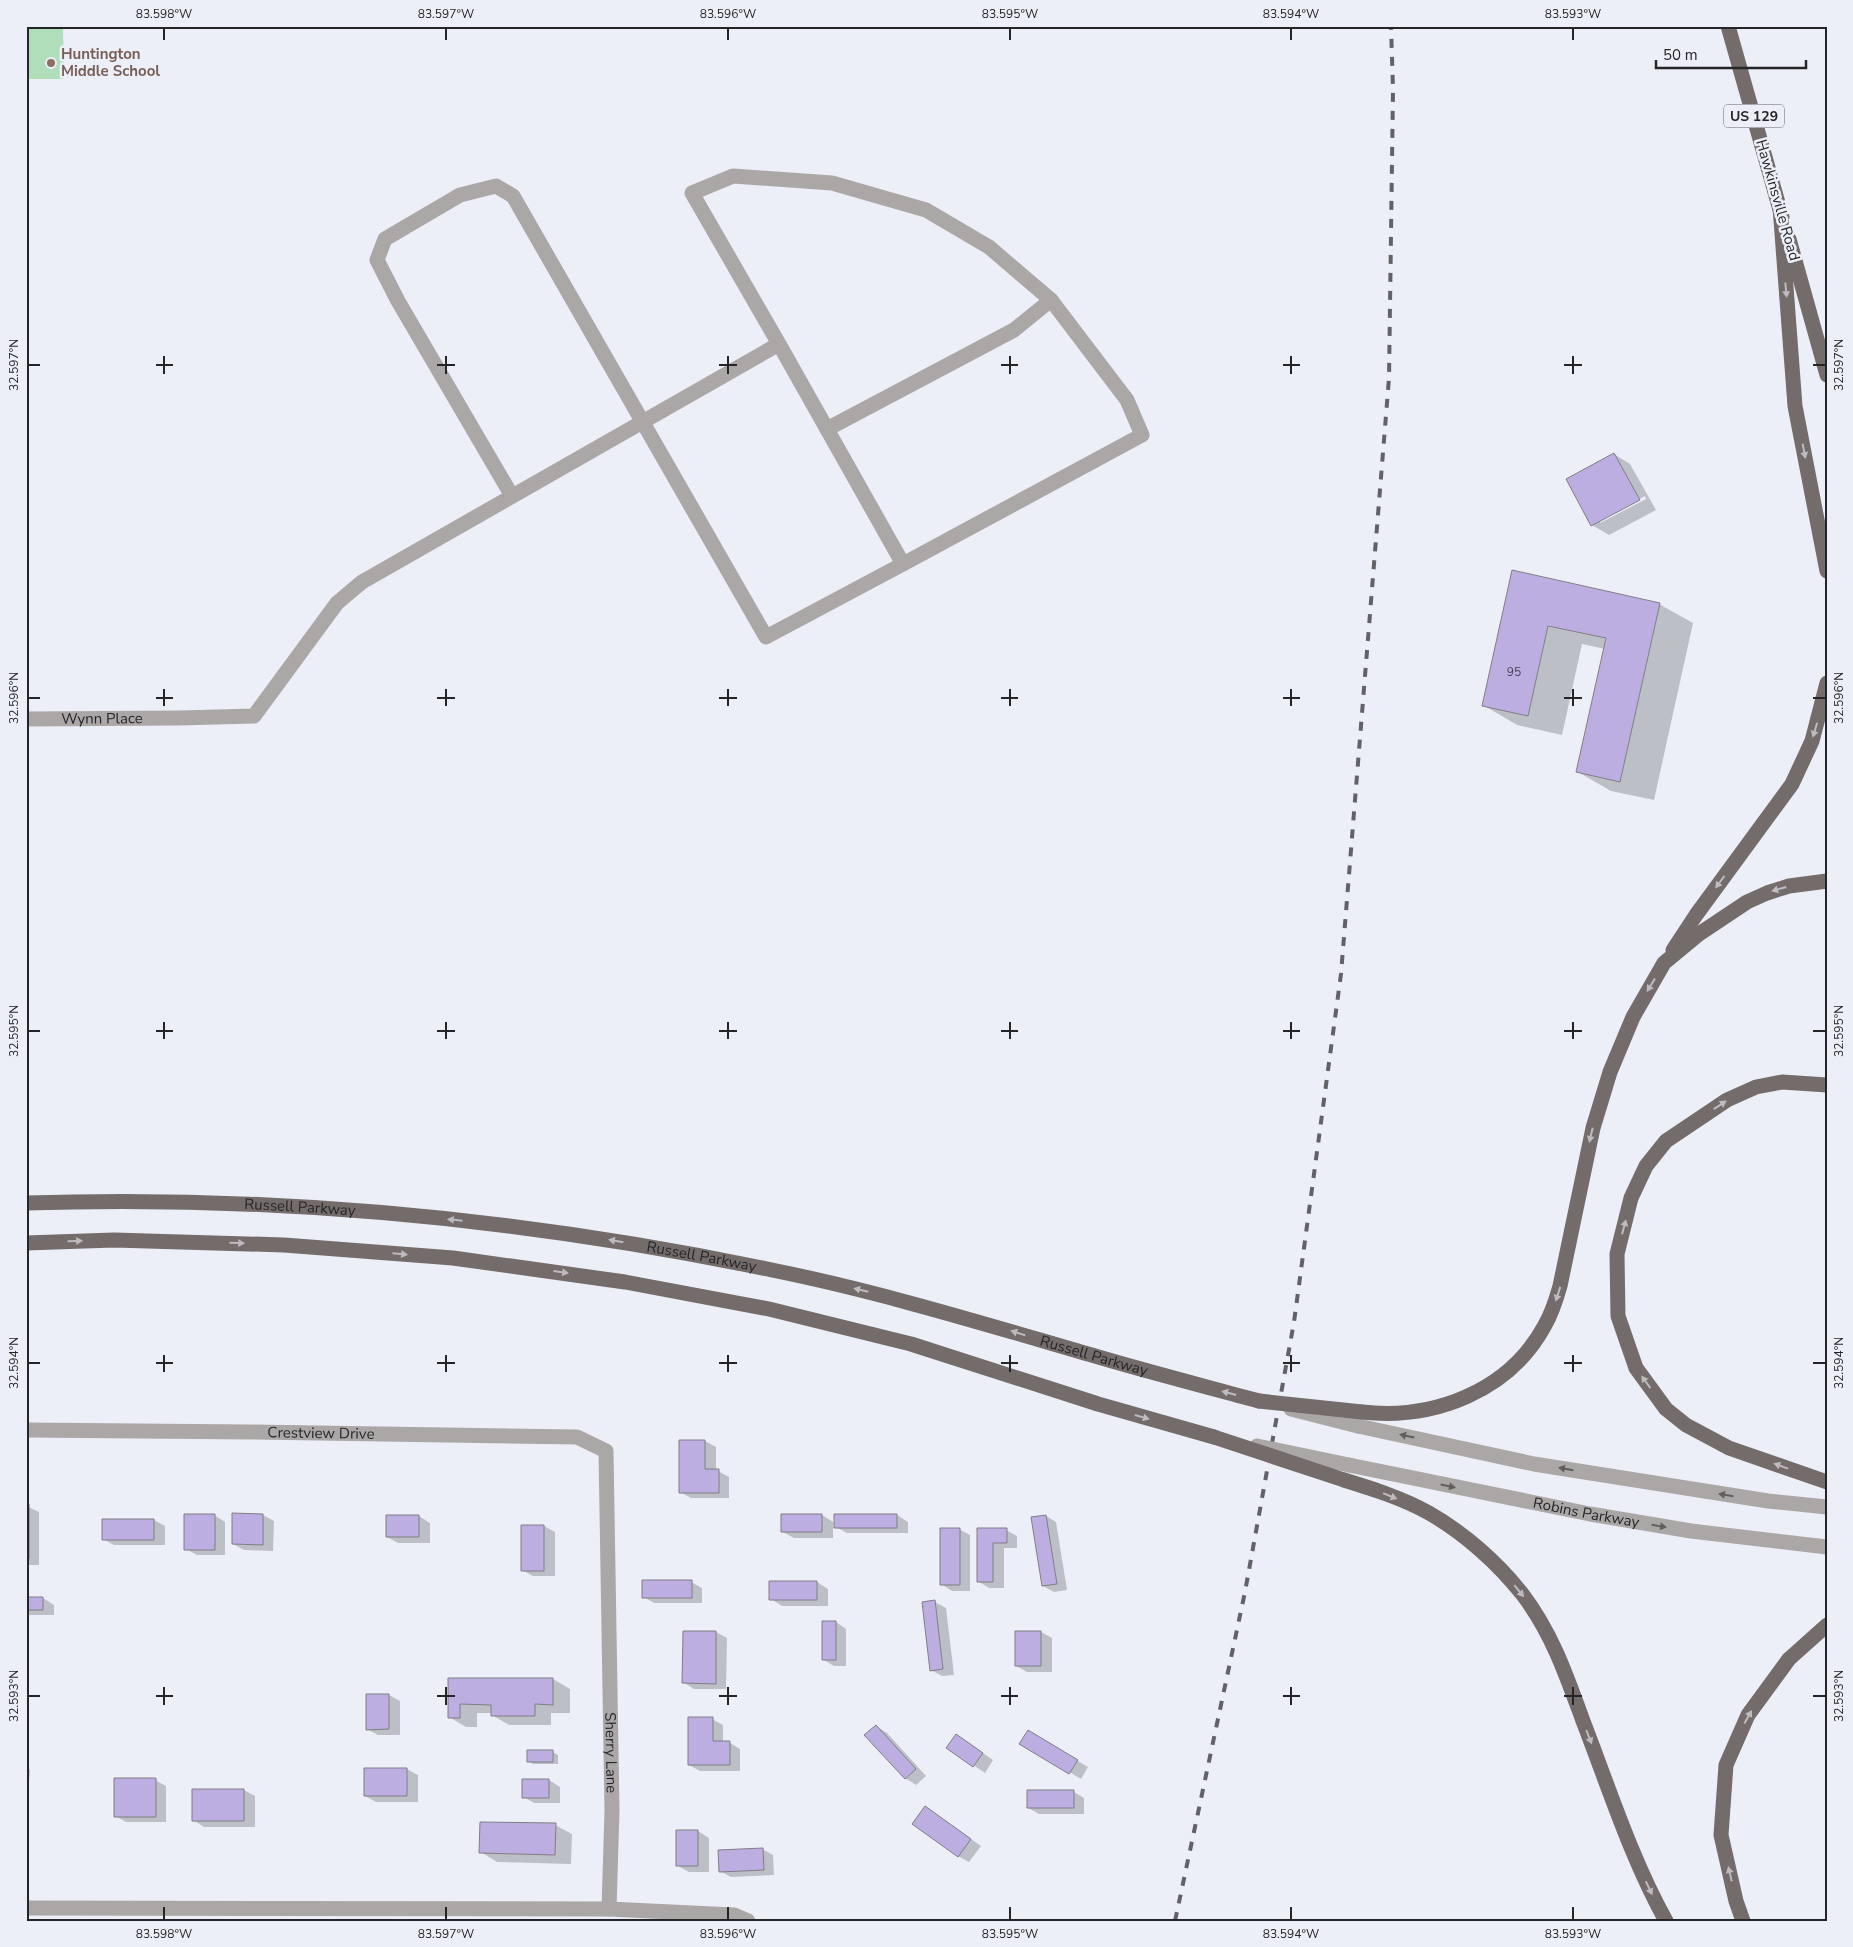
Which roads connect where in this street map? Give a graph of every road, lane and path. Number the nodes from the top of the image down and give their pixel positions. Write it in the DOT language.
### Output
graph roads {
  1 [pos="1728,26"];
  2 [pos="1780,206"];
  3 [pos="1051,300"];
  4 [pos="779,344"];
  5 [pos="1827,374"];
  6 [pos="642,422"];
  7 [pos="827,428"];
  8 [pos="512,496"];
  9 [pos="903,564"];
  10 [pos="1827,571"];
  11 [pos="1827,683"];
  12 [pos="26,719"];
  13 [pos="1827,881"];
  14 [pos="1664,963"];
  15 [pos="1827,1085"];
  16 [pos="26,1203"];
  17 [pos="26,1243"];
  18 [pos="1360,1419"];
  19 [pos="26,1430"];
  20 [pos="606,1457"];
  21 [pos="1346,1472"];
  22 [pos="1827,1482"];
  23 [pos="1827,1508"];
  24 [pos="1827,1548"];
  25 [pos="1827,1625"];
  26 [pos="609,1908"];
  27 [pos="31,1912"];
  28 [pos="748,1921"];
  29 [pos="1666,1921"];
  30 [pos="1743,1921"];
  1 -- 2 [label="main road, Hawkinsville Road / US 129"];
  2 -- 5 [label="main road, Hawkinsville Road / US 129"];
  2 -- 10 [label="main road, one-way"];
  3 -- 4 [label="street"];
  3 -- 7 [label="street"];
  3 -- 9 [label="street"];
  4 -- 6 [label="street"];
  4 -- 7 [label="street"];
  6 -- 8 [label="street"];
  6 -- 8 [label="street"];
  6 -- 9 [label="street"];
  7 -- 9 [label="street"];
  8 -- 12 [label="street, Wynn Place"];
  11 -- 14 [label="main road, Russell Parkway, one-way"];
  13 -- 14 [label="main road, one-way"];
  14 -- 18 [label="main road, Russell Parkway, one-way"];
  22 -- 15 [label="main road, one-way"];
  18 -- 16 [label="main road, Russell Parkway, one-way, bridge"];
  17 -- 21 [label="main road, one-way, bridge"];
  23 -- 18 [label="street, one-way"];
  19 -- 20 [label="street, Crestview Drive"];
  20 -- 26 [label="street, Sherry Lane"];
  21 -- 24 [label="street, Robins Parkway, one-way"];
  21 -- 29 [label="main road, one-way"];
  30 -- 25 [label="main road, one-way"];
  26 -- 27 [label="street"];
  26 -- 28 [label="street"];
}
